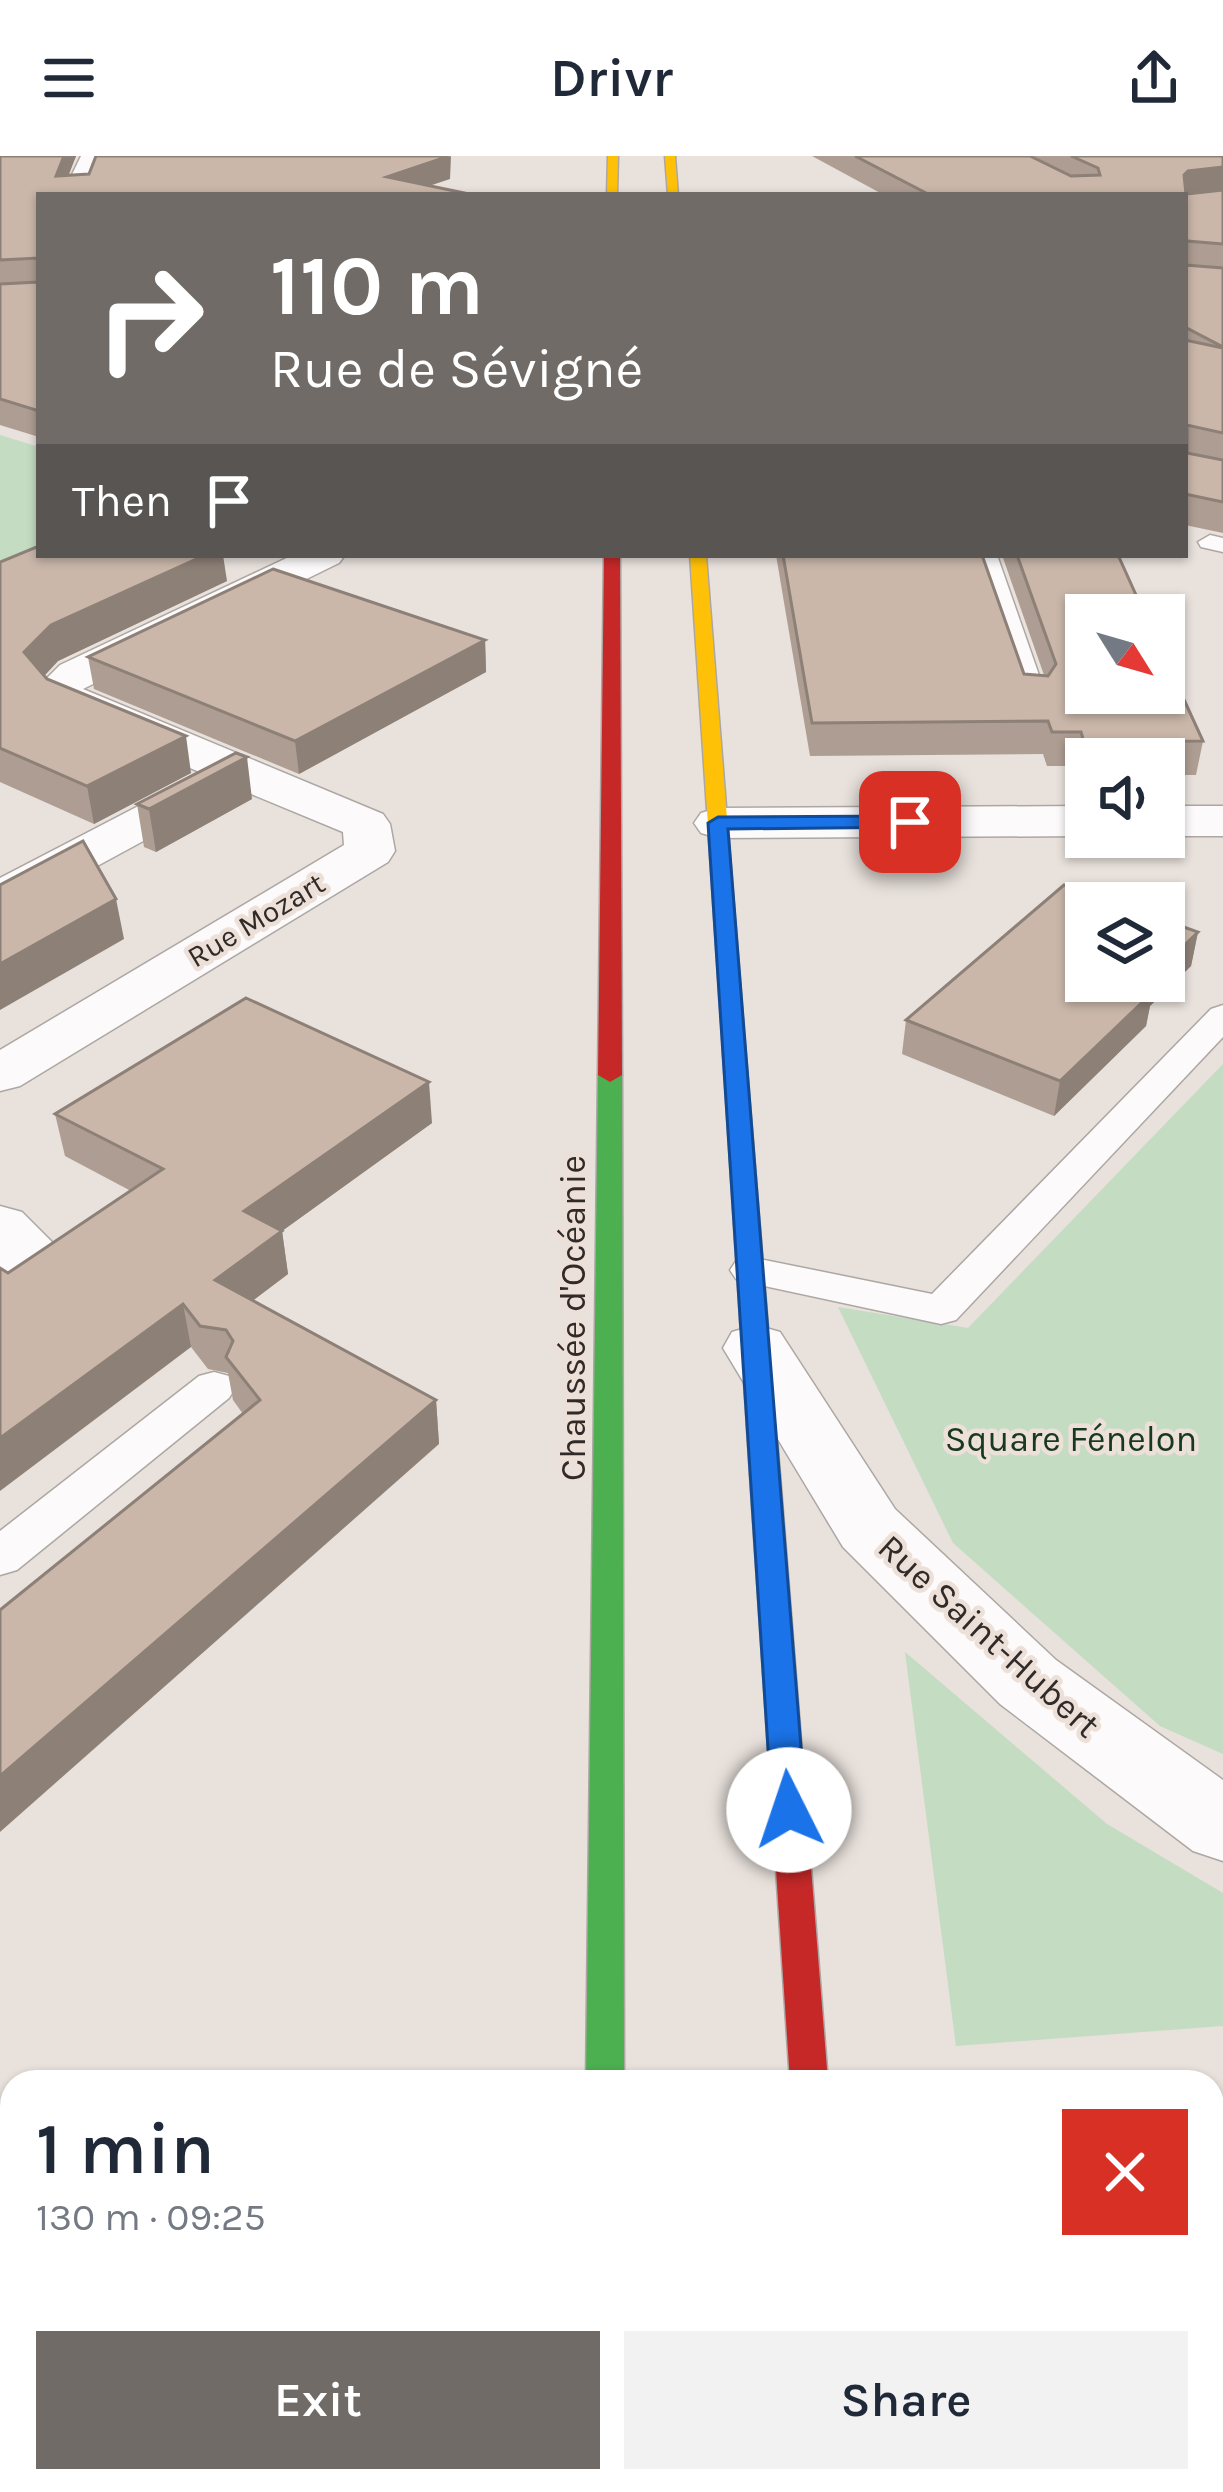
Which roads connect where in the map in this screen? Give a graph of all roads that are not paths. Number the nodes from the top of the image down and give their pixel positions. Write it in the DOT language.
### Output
graph roads {
  1 [pos="94,156"];
  2 [pos="613,156"];
  3 [pos="670,156"];
  4 [pos="76,192"];
  5 [pos="613,192"];
  6 [pos="673,192"];
  7 [pos="319,558"];
  8 [pos="612,558"];
  9 [pos="698,558"];
  10 [pos="986,558"];
  11 [pos="1033,698"];
  12 [pos="239,772"];
  13 [pos="1223,820"];
  14 [pos="1065,821"];
  15 [pos="1185,821"];
  16 [pos="718,823"];
  17 [pos="0,898"];
  18 [pos="1223,1016"];
  19 [pos="0,1074"];
  20 [pos="0,1226"];
  21 [pos="750,1270"];
  22 [pos="0,1289"];
  23 [pos="756,1348"];
  24 [pos="214,1387"];
  25 [pos="0,1557"];
  26 [pos="1223,1826"];
  27 [pos="605,2070"];
  28 [pos="808,2070"];
  1 -- 4 [label="street"];
  2 -- 5 [label="main road"];
  3 -- 6 [label="main road"];
  7 -- 12 [label="street, Rue Mozart"];
  8 -- 27 [label="main road, Chaussée d'Océanie"];
  9 -- 16 [label="main road"];
  10 -- 11 [label="lane"];
  12 -- 17 [label="street"];
  12 -- 19 [label="street, Rue Mozart"];
  13 -- 15 [label="street"];
  14 -- 16 [label="street"];
  16 -- 21 [label="main road"];
  18 -- 21 [label="lane"];
  20 -- 22 [label="street"];
  21 -- 23 [label="main road"];
  23 -- 26 [label="street, Rue Saint-Hubert"];
  23 -- 28 [label="main road"];
  24 -- 25 [label="lane"];
}
